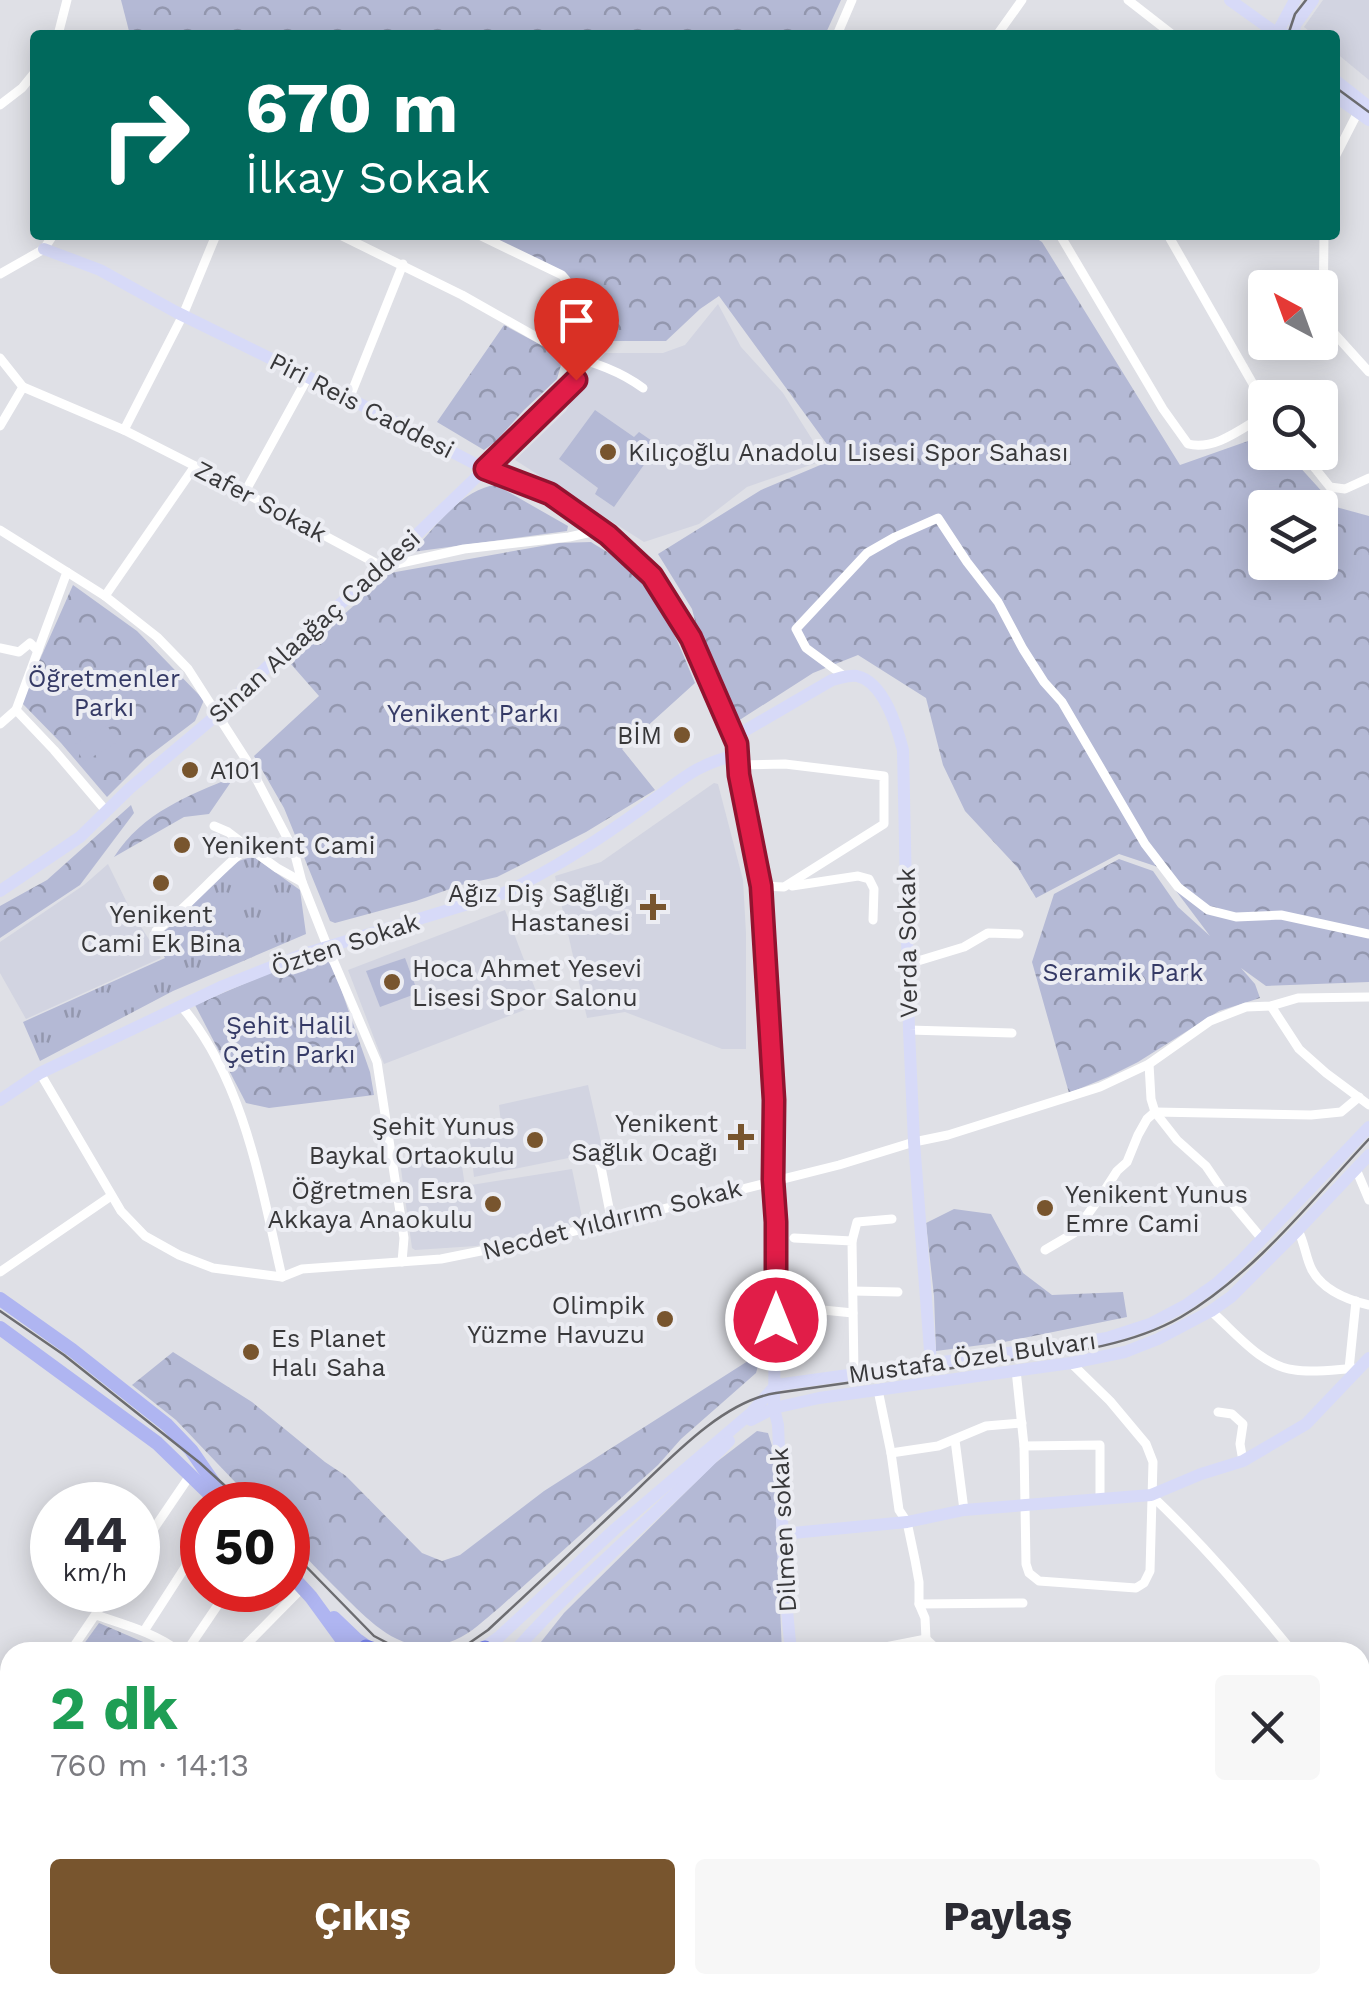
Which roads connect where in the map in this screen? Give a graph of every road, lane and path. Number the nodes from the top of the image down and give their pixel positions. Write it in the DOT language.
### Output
graph roads {
  1 [pos="67,0"];
  2 [pos="852,0"];
  3 [pos="1022,0"];
  4 [pos="1128,0"];
  5 [pos="1230,0"];
  6 [pos="1296,0"];
  7 [pos="1313,0"];
  8 [pos="59,30"];
  9 [pos="839,30"];
  10 [pos="1001,30"];
  11 [pos="1166,30"];
  12 [pos="1281,30"];
  13 [pos="1287,30"];
  14 [pos="1288,30"];
  15 [pos="30,78"];
  16 [pos="1340,86"];
  17 [pos="1340,99"];
  18 [pos="0,105"];
  19 [pos="1365,113"];
  20 [pos="1340,150"];
  21 [pos="49,240"];
  22 [pos="214,240"];
  23 [pos="351,240"];
  24 [pos="491,240"];
  25 [pos="1063,240"];
  26 [pos="1171,240"];
  27 [pos="1324,240"];
  28 [pos="44,249"];
  29 [pos="403,264"];
  30 [pos="0,274"];
  31 [pos="183,315"];
  32 [pos="568,355"];
  33 [pos="0,358"];
  34 [pos="1369,372"];
  35 [pos="308,377"];
  36 [pos="1250,380"];
  37 [pos="23,387"];
  38 [pos="643,388"];
  39 [pos="349,399"];
  40 [pos="1248,425"];
  41 [pos="0,426"];
  42 [pos="124,430"];
  43 [pos="195,466"];
  44 [pos="485,469"];
  45 [pos="1317,470"];
  46 [pos="1369,478"];
  47 [pos="245,492"];
  48 [pos="0,530"];
  49 [pos="602,530"];
  50 [pos="383,567"];
  51 [pos="67,572"];
  52 [pos="105,596"];
  53 [pos="0,648"];
  54 [pos="38,651"];
  55 [pos="844,676"];
  56 [pos="16,710"];
  57 [pos="218,714"];
  58 [pos="0,724"];
  59 [pos="734,737"];
  60 [pos="738,760"];
  61 [pos="107,812"];
  62 [pos="214,826"];
  63 [pos="248,847"];
  64 [pos="302,882"];
  65 [pos="761,886"];
  66 [pos="784,887"];
  67 [pos="0,891"];
  68 [pos="873,920"];
  69 [pos="156,931"];
  70 [pos="1019,934"];
  71 [pos="1369,934"];
  72 [pos="328,948"];
  73 [pos="908,964"];
  74 [pos="1369,997"];
  75 [pos="1271,1006"];
  76 [pos="182,1007"];
  77 [pos="909,1030"];
  78 [pos="1012,1033"];
  79 [pos="1149,1064"];
  80 [pos="40,1072"];
  81 [pos="1360,1097"];
  82 [pos="0,1100"];
  83 [pos="1369,1105"];
  84 [pos="1156,1112"];
  85 [pos="1369,1127"];
  86 [pos="914,1142"];
  87 [pos="594,1153"];
  88 [pos="1369,1155"];
  89 [pos="1356,1169"];
  90 [pos="773,1180"];
  91 [pos="111,1196"];
  92 [pos="1369,1200"];
  93 [pos="892,1220"];
  94 [pos="612,1223"];
  95 [pos="1298,1230"];
  96 [pos="794,1238"];
  97 [pos="1262,1239"];
  98 [pos="852,1240"];
  99 [pos="1044,1250"];
  100 [pos="402,1262"];
  101 [pos="0,1272"];
  102 [pos="282,1277"];
  103 [pos="853,1291"];
  104 [pos="898,1292"];
  105 [pos="0,1299"];
  106 [pos="1356,1302"];
  107 [pos="1369,1305"];
  108 [pos="803,1308"];
  109 [pos="1212,1311"];
  110 [pos="853,1313"];
  111 [pos="0,1328"];
  112 [pos="1071,1363"];
  113 [pos="931,1364"];
  114 [pos="1359,1365"];
  115 [pos="1016,1370"];
  116 [pos="854,1374"];
  117 [pos="776,1385"];
  118 [pos="878,1390"];
  119 [pos="774,1408"];
  120 [pos="1218,1412"];
  121 [pos="1022,1423"];
  122 [pos="955,1440"];
  123 [pos="1024,1446"];
  124 [pos="891,1453"];
  125 [pos="1243,1461"];
  126 [pos="191,1474"];
  127 [pos="199,1482"];
  128 [pos="213,1482"];
  129 [pos="1152,1495"];
  130 [pos="1100,1500"];
  131 [pos="1026,1503"];
  132 [pos="964,1510"];
  133 [pos="160,1520"];
  134 [pos="907,1522"];
  135 [pos="782,1534"];
  136 [pos="180,1572"];
  137 [pos="310,1595"];
  138 [pos="1023,1603"];
  139 [pos="919,1604"];
  140 [pos="98,1612"];
  141 [pos="212,1612"];
  142 [pos="285,1612"];
  143 [pos="96,1615"];
  144 [pos="144,1632"];
  145 [pos="926,1638"];
  146 [pos="77,1642"];
  147 [pos="166,1642"];
  148 [pos="190,1642"];
  149 [pos="251,1642"];
  150 [pos="359,1642"];
  151 [pos="489,1642"];
  152 [pos="523,1642"];
  153 [pos="790,1642"];
  154 [pos="907,1642"];
  155 [pos="930,1642"];
  156 [pos="1285,1642"];
  1 -- 8 [label="street"];
  2 -- 9 [label="street"];
  3 -- 10 [label="street"];
  4 -- 11 [label="street"];
  5 -- 12 [label="main road"];
  6 -- 13 [label="main road"];
  7 -- 14 [label="main road"];
  15 -- 18 [label="street"];
  16 -- 19 [label="main road"];
  17 -- 19 [label="main road"];
  19 -- 20 [label="street"];
  21 -- 28 [label="street"];
  22 -- 31 [label="street"];
  23 -- 29 [label="street"];
  24 -- 32 [label="street"];
  25 -- 40 [label="street"];
  26 -- 36 [label="street"];
  27 -- 34 [label="street"];
  28 -- 30 [label="street"];
  28 -- 31 [label="main road, Piri Reis Caddesi"];
  29 -- 32 [label="street"];
  29 -- 39 [label="street"];
  31 -- 35 [label="main road, Piri Reis Caddesi"];
  31 -- 42 [label="street"];
  32 -- 38 [label="street"];
  32 -- 44 [label="street"];
  33 -- 37 [label="street, Zafer Sokak"];
  35 -- 39 [label="main road, Piri Reis Caddesi"];
  35 -- 47 [label="street"];
  37 -- 41 [label="street"];
  37 -- 42 [label="street, Zafer Sokak"];
  39 -- 44 [label="main road, Piri Reis Caddesi"];
  42 -- 43 [label="street, Zafer Sokak"];
  43 -- 47 [label="street, Zafer Sokak"];
  43 -- 52 [label="street"];
  44 -- 49 [label="main road, Piri Reis Caddesi"];
  44 -- 50 [label="main road, Sinan Alaağaç Caddesi"];
  45 -- 46 [label="street"];
  47 -- 50 [label="street, Zafer Sokak"];
  48 -- 51 [label="street"];
  49 -- 50 [label="street"];
  49 -- 59 [label="main road, Piri Reis Caddesi"];
  50 -- 57 [label="main road, Sinan Alaağaç Caddesi"];
  51 -- 52 [label="street"];
  51 -- 54 [label="street"];
  52 -- 57 [label="street"];
  53 -- 54 [label="street"];
  54 -- 56 [label="street"];
  55 -- 59 [label="main road"];
  55 -- 71 [label="street"];
  55 -- 73 [label="main road, Verda Sokak"];
  56 -- 58 [label="street"];
  56 -- 61 [label="street"];
  57 -- 61 [label="main road, Sinan Alaağaç Caddesi"];
  57 -- 64 [label="street"];
  59 -- 60 [label="main road, Piri Reis Caddesi"];
  60 -- 65 [label="main road, Piri Reis Caddesi"];
  60 -- 66 [label="street"];
  60 -- 72 [label="main road, Özten Sokak"];
  61 -- 67 [label="main road, Sinan Alaağaç Caddesi"];
  62 -- 63 [label="street"];
  63 -- 64 [label="street"];
  63 -- 69 [label="street"];
  64 -- 72 [label="street"];
  65 -- 66 [label="street"];
  65 -- 90 [label="main road, Piri Reis Caddesi"];
  66 -- 68 [label="street"];
  70 -- 73 [label="street"];
  72 -- 76 [label="main road, Özten Sokak"];
  72 -- 100 [label="street"];
  73 -- 77 [label="main road, Verda Sokak"];
  74 -- 75 [label="street, Necdet Yıldırım Sokak"];
  75 -- 79 [label="street, Necdet Yıldırım Sokak"];
  75 -- 81 [label="street"];
  76 -- 80 [label="main road, Özten Sokak"];
  76 -- 102 [label="street"];
  77 -- 78 [label="street"];
  77 -- 86 [label="main road, Verda Sokak"];
  79 -- 84 [label="street"];
  79 -- 86 [label="street, Necdet Yıldırım Sokak"];
  80 -- 82 [label="main road, Özten Sokak"];
  80 -- 91 [label="street, Necdet Yıldırım Sokak"];
  81 -- 83 [label="street"];
  81 -- 84 [label="street"];
  84 -- 97 [label="street"];
  84 -- 99 [label="street"];
  85 -- 97 [label="main road, Mustafa Özel Bulvarı"];
  86 -- 90 [label="street, Necdet Yıldırım Sokak"];
  86 -- 113 [label="main road, Verda Sokak"];
  87 -- 94 [label="street"];
  88 -- 89 [label="main road, Mustafa Özel Bulvarı"];
  89 -- 92 [label="street"];
  89 -- 95 [label="main road, Mustafa Özel Bulvarı"];
  90 -- 94 [label="street, Necdet Yıldırım Sokak"];
  90 -- 117 [label="main road, Piri Reis Caddesi"];
  91 -- 101 [label="street"];
  91 -- 102 [label="street, Necdet Yıldırım Sokak"];
  93 -- 98 [label="street"];
  94 -- 100 [label="street, Necdet Yıldırım Sokak"];
  95 -- 106 [label="street"];
  95 -- 109 [label="main road, Mustafa Özel Bulvarı"];
  96 -- 98 [label="street"];
  97 -- 113 [label="main road, Mustafa Özel Bulvarı"];
  98 -- 103 [label="street"];
  100 -- 102 [label="street, Necdet Yıldırım Sokak"];
  103 -- 104 [label="street"];
  103 -- 110 [label="street"];
  105 -- 128 [label="main road"];
  106 -- 107 [label="street"];
  106 -- 114 [label="street"];
  108 -- 110 [label="street"];
  109 -- 112 [label="main road, Mustafa Özel Bulvarı"];
  109 -- 114 [label="street"];
  110 -- 116 [label="street"];
  111 -- 126 [label="main road"];
  112 -- 115 [label="main road, Mustafa Özel Bulvarı"];
  112 -- 129 [label="street"];
  113 -- 116 [label="main road, Mustafa Özel Bulvarı"];
  114 -- 125 [label="main road"];
  115 -- 118 [label="main road, Mustafa Özel Bulvarı"];
  115 -- 121 [label="street"];
  116 -- 117 [label="main road, Mustafa Özel Bulvarı"];
  117 -- 119 [label="main road, Piri Reis Caddesi"];
  117 -- 151 [label="main road"];
  118 -- 119 [label="main road, Mustafa Özel Bulvarı"];
  118 -- 124 [label="street"];
  119 -- 135 [label="main road, Dilmen sokak"];
  119 -- 152 [label="main road"];
  120 -- 125 [label="street"];
  121 -- 122 [label="street"];
  121 -- 123 [label="street"];
  122 -- 124 [label="street"];
  122 -- 132 [label="street"];
  123 -- 130 [label="street"];
  123 -- 131 [label="street"];
  124 -- 134 [label="street"];
  125 -- 129 [label="main road"];
  126 -- 127 [label="main road"];
  126 -- 133 [label="street"];
  129 -- 130 [label="main road"];
  129 -- 131 [label="street"];
  129 -- 156 [label="street"];
  130 -- 131 [label="main road"];
  131 -- 132 [label="main road"];
  132 -- 134 [label="main road"];
  134 -- 135 [label="main road"];
  134 -- 139 [label="street"];
  135 -- 153 [label="main road, Dilmen sokak"];
  136 -- 144 [label="street"];
  137 -- 150 [label="main road"];
  138 -- 139 [label="street"];
  139 -- 145 [label="street"];
  140 -- 143 [label="street"];
  141 -- 148 [label="street"];
  142 -- 149 [label="street"];
  143 -- 144 [label="street"];
  143 -- 146 [label="street"];
  144 -- 147 [label="street"];
  145 -- 154 [label="street"];
  145 -- 155 [label="street"];
}
